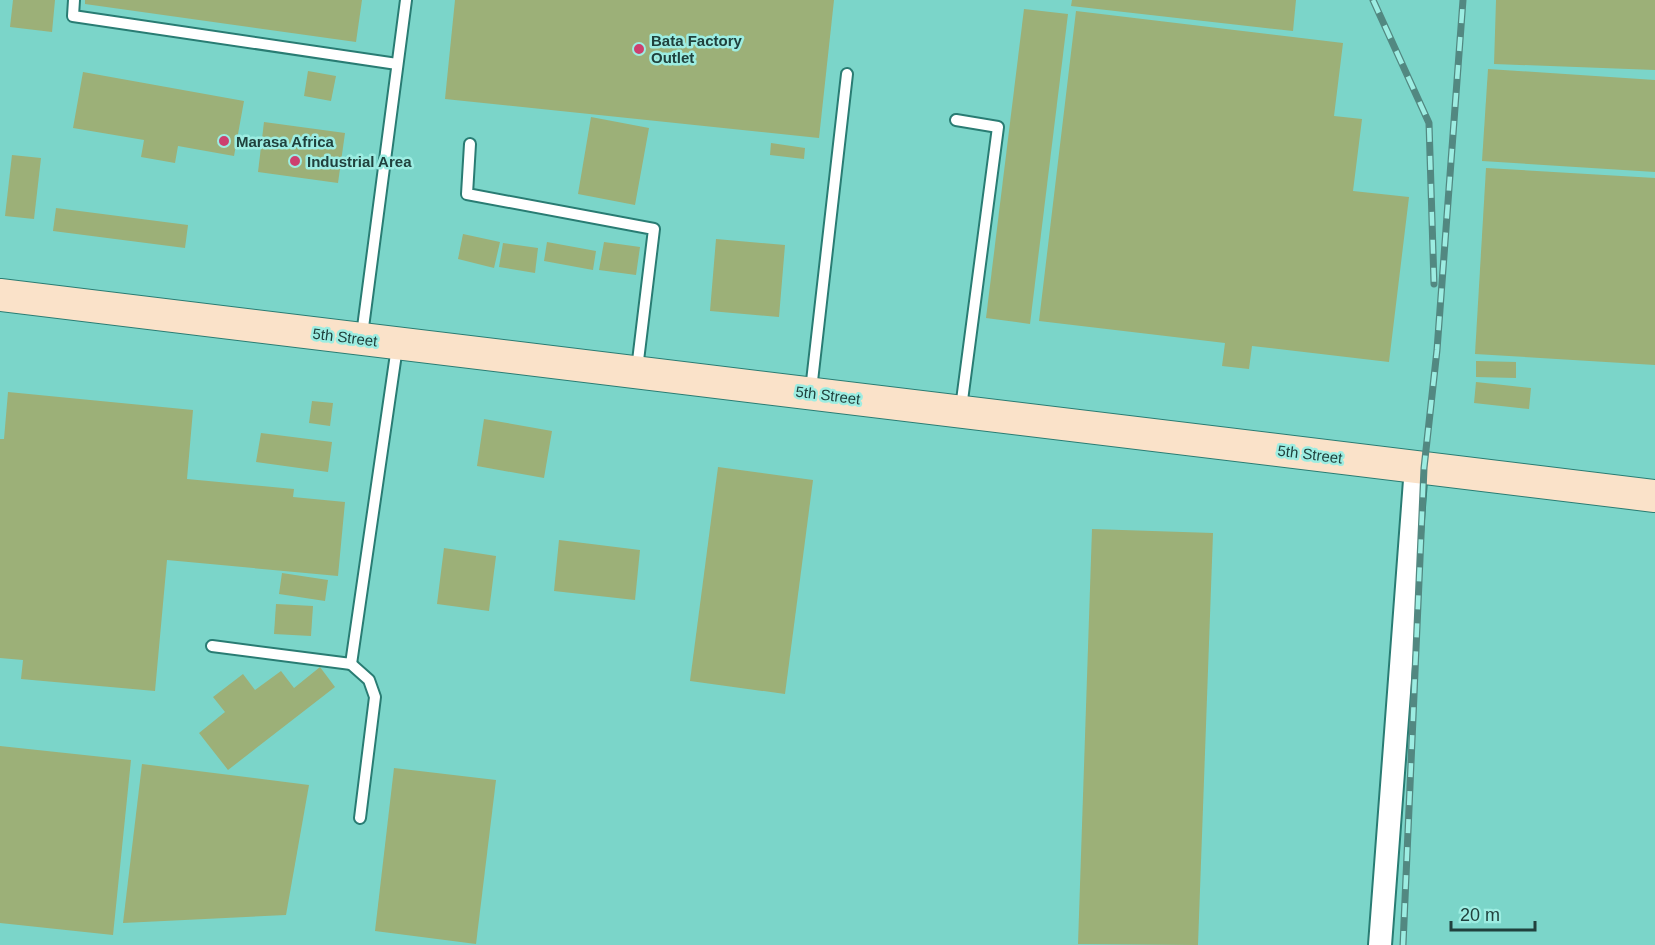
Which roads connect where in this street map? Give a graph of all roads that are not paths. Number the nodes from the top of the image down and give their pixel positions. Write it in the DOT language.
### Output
graph roads {
  1 [pos="74,0"];
  2 [pos="406,0"];
  3 [pos="397,64"];
  4 [pos="847,74"];
  5 [pos="956,120"];
  6 [pos="470,144"];
  7 [pos="0,295"];
  8 [pos="361,339"];
  9 [pos="398,343"];
  10 [pos="637,372"];
  11 [pos="810,393"];
  12 [pos="960,411"];
  13 [pos="1416,467"];
  14 [pos="1655,496"];
  15 [pos="212,645"];
  16 [pos="351,664"];
  17 [pos="360,818"];
  18 [pos="1380,945"];
  1 -- 3 [label="lane"];
  2 -- 3 [label="lane"];
  3 -- 8 [label="lane"];
  4 -- 11 [label="lane"];
  5 -- 12 [label="lane"];
  6 -- 10 [label="lane"];
  7 -- 8 [label="street, 5th Street"];
  8 -- 9 [label="street, 5th Street"];
  9 -- 10 [label="street, 5th Street"];
  9 -- 16 [label="lane"];
  10 -- 11 [label="street, 5th Street"];
  11 -- 12 [label="street, 5th Street"];
  12 -- 13 [label="street, 5th Street"];
  13 -- 14 [label="street, 5th Street"];
  13 -- 18 [label="street"];
  15 -- 16 [label="lane"];
  16 -- 17 [label="lane"];
}
